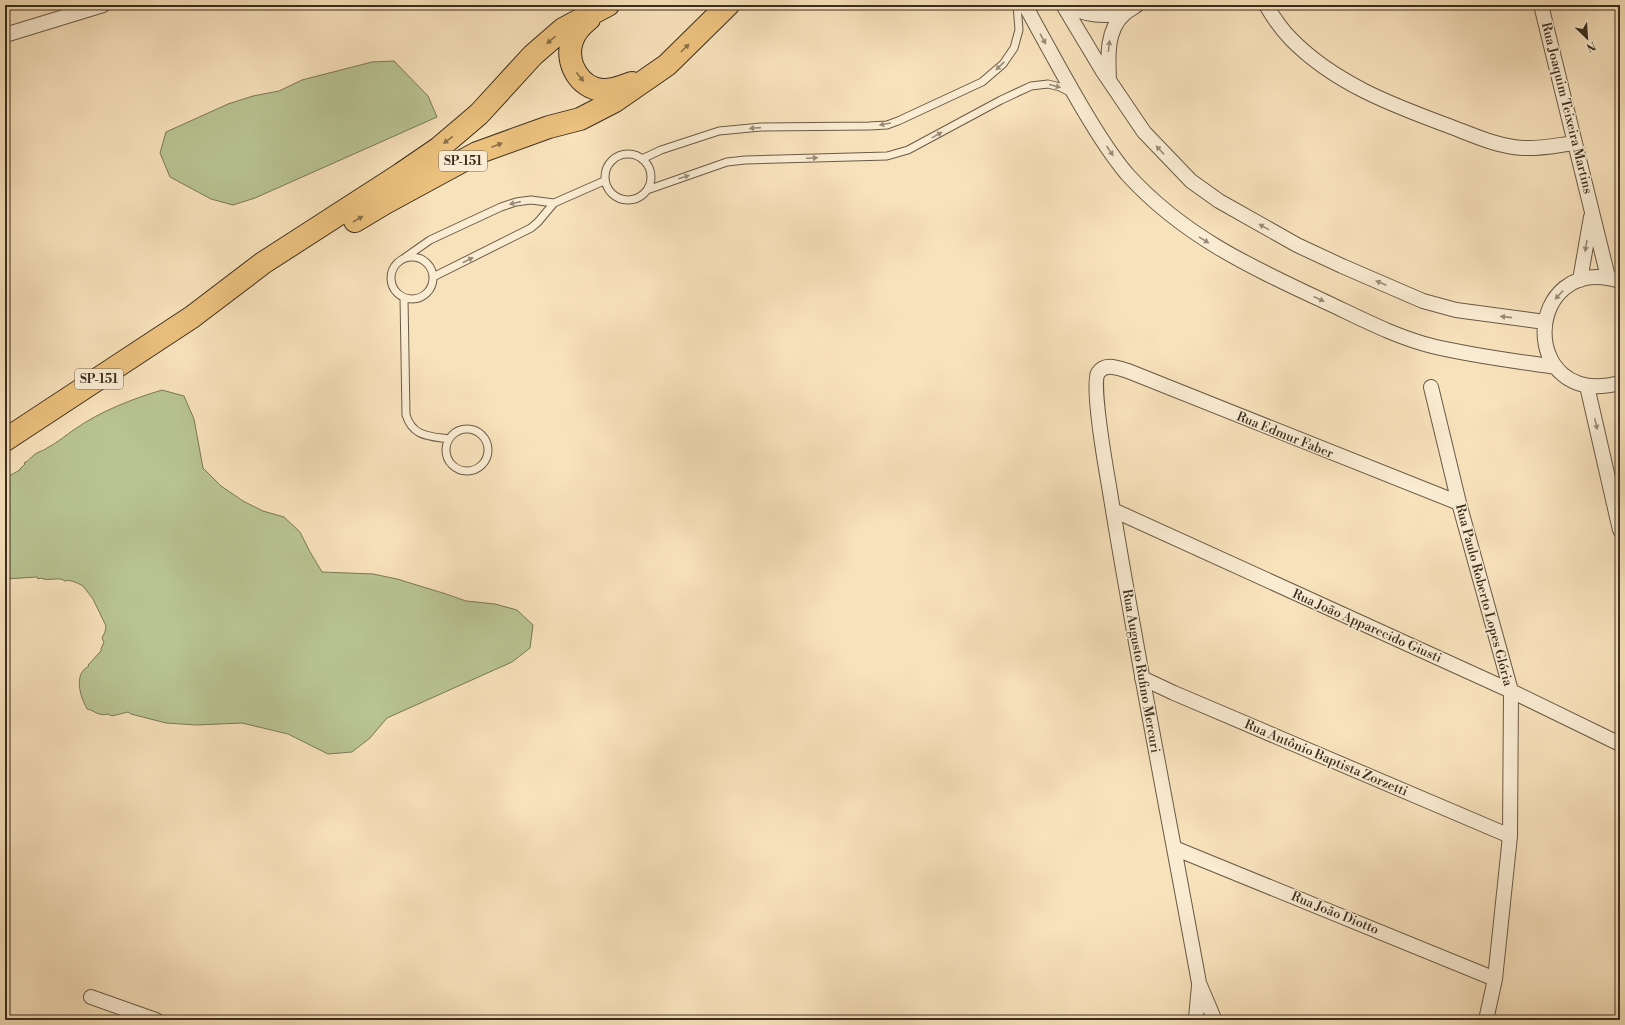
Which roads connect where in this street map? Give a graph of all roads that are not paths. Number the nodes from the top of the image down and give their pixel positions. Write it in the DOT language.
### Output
graph roads {
  1 [pos="103,5"];
  2 [pos="728,5"];
  3 [pos="1017,5"];
  4 [pos="1025,5"];
  5 [pos="1063,5"];
  6 [pos="1066,5"];
  7 [pos="1137,5"];
  8 [pos="1266,5"];
  9 [pos="1541,5"];
  10 [pos="603,7"];
  11 [pos="1123,14"];
  12 [pos="5,35"];
  13 [pos="667,65"];
  14 [pos="1109,80"];
  15 [pos="1075,95"];
  16 [pos="1575,142"];
  17 [pos="642,159"];
  18 [pos="604,181"];
  19 [pos="647,190"];
  20 [pos="554,203"];
  21 [pos="1592,211"];
  22 [pos="403,259"];
  23 [pos="433,277"];
  24 [pos="1614,279"];
  25 [pos="1580,280"];
  26 [pos="404,298"];
  27 [pos="192,317"];
  28 [pos="1545,322"];
  29 [pos="1111,366"];
  30 [pos="1556,367"];
  31 [pos="1620,383"];
  32 [pos="1587,386"];
  33 [pos="1431,387"];
  34 [pos="448,439"];
  35 [pos="5,440"];
  36 [pos="1459,503"];
  37 [pos="1113,510"];
  38 [pos="1620,530"];
  39 [pos="1142,678"];
  40 [pos="1511,691"];
  41 [pos="1620,744"];
  42 [pos="1510,836"];
  43 [pos="1174,848"];
  44 [pos="1495,979"];
  45 [pos="1199,984"];
  46 [pos="91,997"];
  47 [pos="1195,1019"];
  48 [pos="1217,1019"];
  49 [pos="156,1020"];
  50 [pos="1486,1020"];
  1 -- 12 [label="street"];
  13 -- 2 [label="main road, SP-151, one-way"];
  3 -- 17 [label="lane, one-way"];
  4 -- 15 [label="street, one-way"];
  5 -- 14 [label="street"];
  6 -- 11 [label="street"];
  7 -- 11 [label="street"];
  8 -- 16 [label="street"];
  9 -- 16 [label="street, Rua Joaquim Teixeira Martins"];
  10 -- 13 [label="main road, one-way"];
  10 -- 27 [label="main road, SP-151, one-way"];
  14 -- 11 [label="street, one-way"];
  27 -- 13 [label="main road, SP-151, one-way"];
  28 -- 14 [label="street, one-way"];
  19 -- 15 [label="lane, one-way"];
  15 -- 30 [label="street, one-way"];
  16 -- 21 [label="street, Rua Joaquim Teixeira Martins"];
  17 -- 18 [label="lane"];
  17 -- 19 [label="lane"];
  18 -- 19 [label="lane"];
  18 -- 20 [label="lane"];
  20 -- 22 [label="lane, one-way"];
  23 -- 20 [label="lane, one-way"];
  21 -- 24 [label="street, Rua Joaquim Teixeira Martins"];
  21 -- 25 [label="street, Rua Joaquim Teixeira Martins, one-way"];
  22 -- 23 [label="lane"];
  22 -- 26 [label="lane"];
  23 -- 26 [label="lane"];
  24 -- 25 [label="street"];
  25 -- 28 [label="street, one-way"];
  26 -- 34 [label="lane"];
  27 -- 35 [label="main road, SP-151"];
  28 -- 30 [label="street"];
  29 -- 36 [label="street, Rua Edmur Faber"];
  29 -- 37 [label="street, Rua Augusto Rufino Mercuri"];
  30 -- 32 [label="street"];
  31 -- 32 [label="street"];
  32 -- 38 [label="street, one-way"];
  33 -- 36 [label="street, Rua Paulo Roberto Lopes Glória"];
  34 -- 34 [label="lane"];
  36 -- 40 [label="street, Rua Paulo Roberto Lopes Glória"];
  37 -- 39 [label="street, Rua Augusto Rufino Mercuri"];
  37 -- 40 [label="street, Rua João Apparecido Giusti"];
  39 -- 42 [label="street, Rua Antônio Baptista Zorzetti"];
  39 -- 43 [label="street, Rua Augusto Rufino Mercuri"];
  40 -- 41 [label="street, Rua João Apparecido Giusti"];
  40 -- 42 [label="street, Rua Paulo Roberto Lopes Glória"];
  42 -- 44 [label="street, Rua Paulo Roberto Lopes Glória"];
  43 -- 44 [label="street, Rua João Diotto"];
  43 -- 45 [label="street, Rua Augusto Rufino Mercuri"];
  44 -- 50 [label="street, Rua Paulo Roberto Lopes Glória"];
  45 -- 47 [label="street, Rua Augusto Rufino Mercuri"];
  45 -- 48 [label="street, Rua Augusto Rufino Mercuri"];
  46 -- 49 [label="street"];
  47 -- 48 [label="street"];
}
